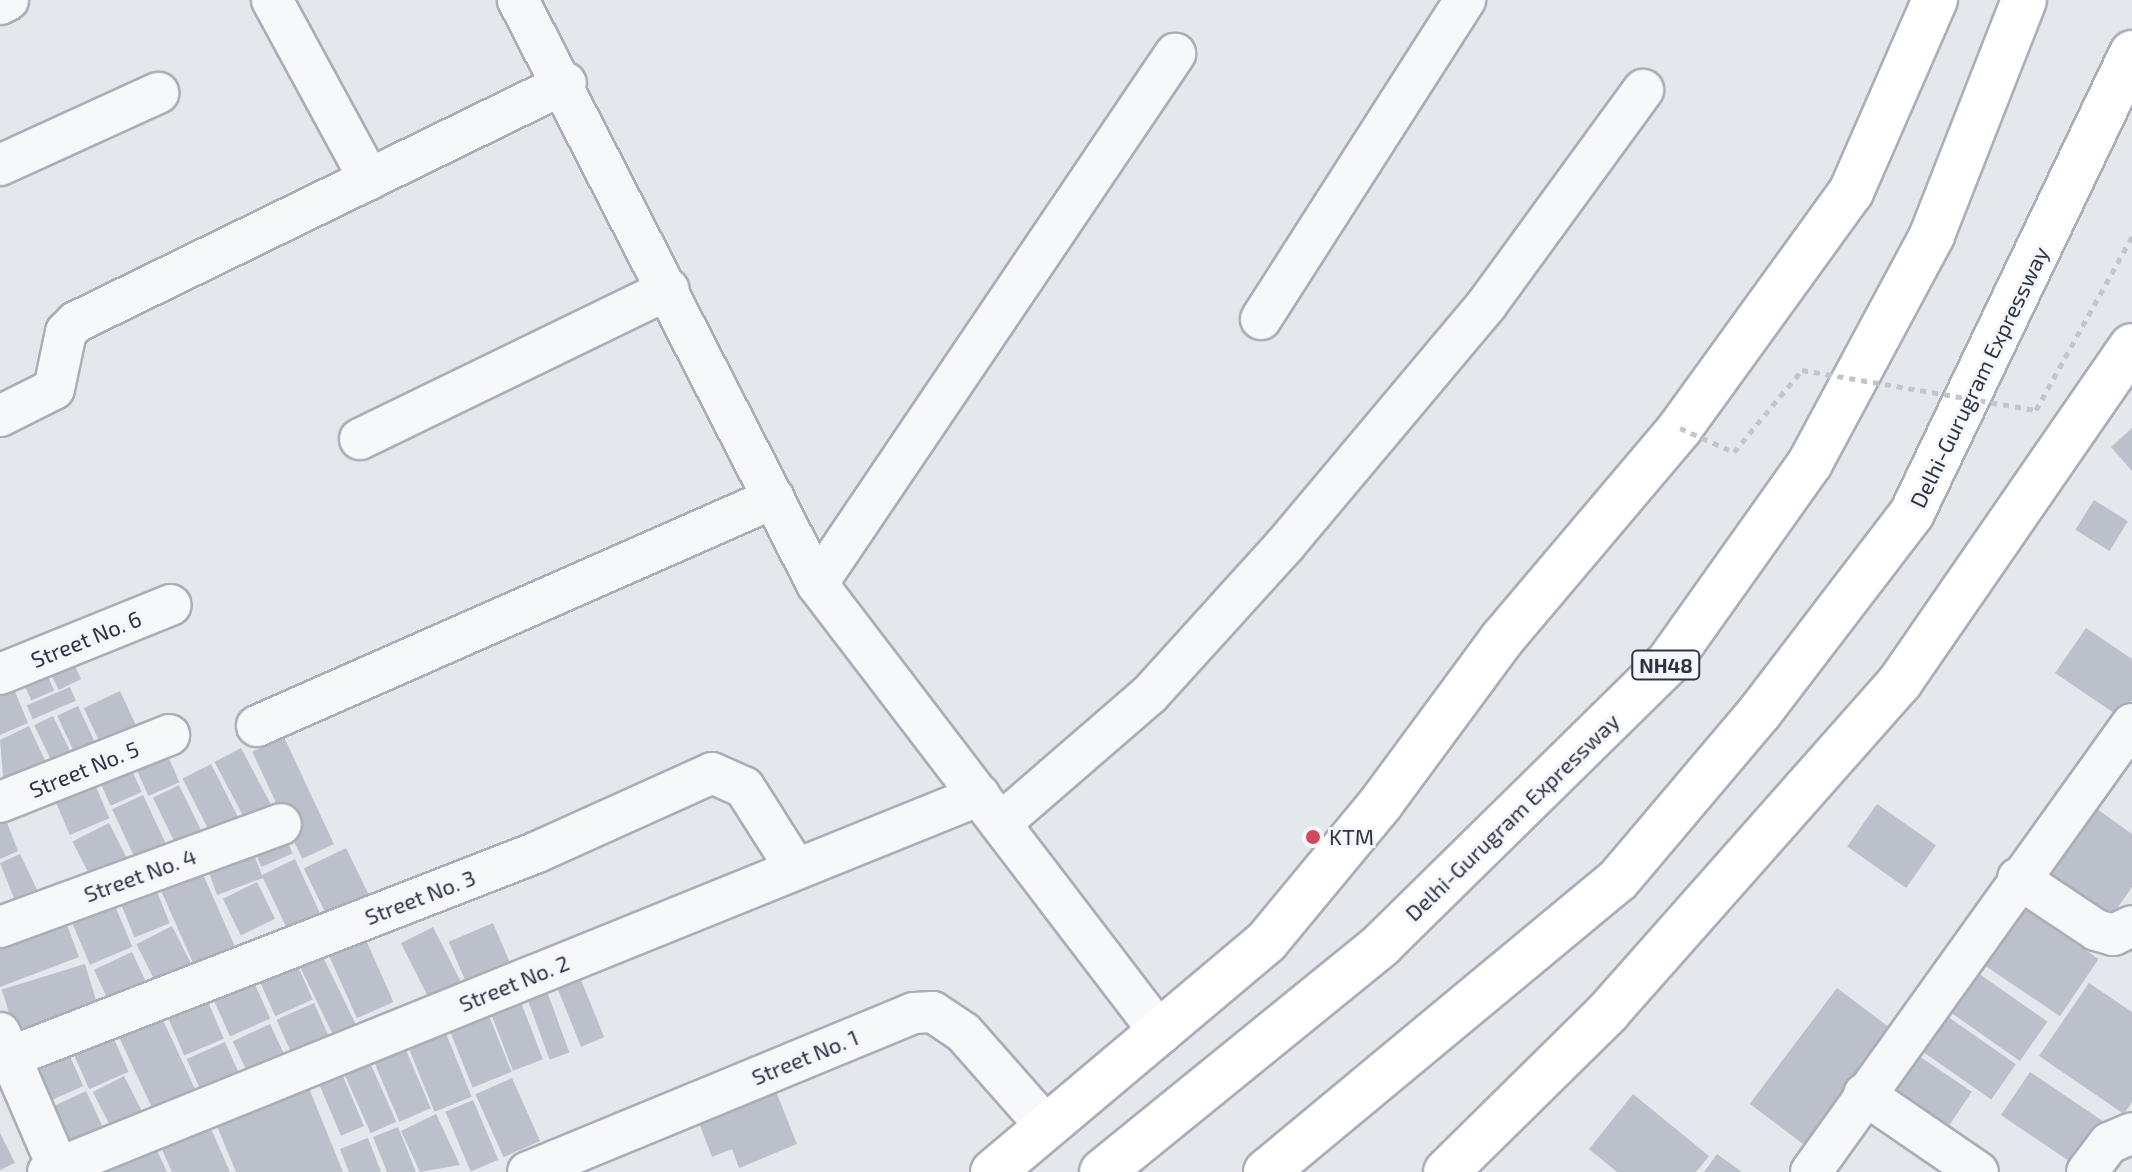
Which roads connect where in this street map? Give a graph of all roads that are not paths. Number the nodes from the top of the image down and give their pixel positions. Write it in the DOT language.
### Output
graph roads {
  1 [pos="8,0"];
  2 [pos="272,0"];
  3 [pos="1465,0"];
  4 [pos="1935,0"];
  5 [pos="2024,0"];
  6 [pos="520,1"];
  7 [pos="0,4"];
  8 [pos="2132,53"];
  9 [pos="1175,54"];
  10 [pos="566,83"];
  11 [pos="1643,90"];
  12 [pos="158,93"];
  13 [pos="0,165"];
  14 [pos="369,179"];
  15 [pos="669,289"];
  16 [pos="1261,319"];
  17 [pos="2132,346"];
  18 [pos="0,416"];
  19 [pos="360,439"];
  20 [pos="774,498"];
  21 [pos="817,584"];
  22 [pos="171,605"];
  23 [pos="0,674"];
  24 [pos="2132,724"];
  25 [pos="257,726"];
  26 [pos="169,735"];
  27 [pos="0,802"];
  28 [pos="991,809"];
  29 [pos="281,824"];
  30 [pos="796,869"];
  31 [pos="2018,878"];
  32 [pos="2132,926"];
  33 [pos="0,927"];
  34 [pos="1161,1034"];
  35 [pos="3,1050"];
  36 [pos="1864,1094"];
  37 [pos="1047,1127"];
  38 [pos="2132,1133"];
  39 [pos="55,1170"];
  40 [pos="528,1172"];
  41 [pos="993,1172"];
  42 [pos="1102,1172"];
  43 [pos="1266,1172"];
  44 [pos="1446,1172"];
  45 [pos="1811,1172"];
  46 [pos="1978,1172"];
  47 [pos="2087,1172"];
  1 -- 7 [label="street"];
  2 -- 14 [label="street"];
  3 -- 16 [label="street"];
  4 -- 34 [label="main road"];
  5 -- 42 [label="main road, Delhi-Gurugram Expressway / NH48"];
  6 -- 10 [label="street"];
  8 -- 43 [label="main road, Delhi-Gurugram Expressway"];
  9 -- 21 [label="street"];
  10 -- 14 [label="street"];
  10 -- 15 [label="street"];
  11 -- 28 [label="street, Street No. 2"];
  12 -- 13 [label="street"];
  14 -- 18 [label="street"];
  15 -- 19 [label="street"];
  15 -- 20 [label="street"];
  17 -- 44 [label="main road"];
  20 -- 21 [label="street"];
  20 -- 25 [label="street"];
  21 -- 28 [label="street"];
  22 -- 23 [label="street, Street No. 6"];
  24 -- 31 [label="street"];
  26 -- 27 [label="street, Street No. 5"];
  28 -- 30 [label="street, Street No. 2"];
  28 -- 34 [label="street"];
  29 -- 33 [label="street, Street No. 4"];
  30 -- 35 [label="street, Street No. 3"];
  30 -- 39 [label="street, Street No. 2"];
  31 -- 32 [label="street"];
  31 -- 36 [label="street"];
  34 -- 37 [label="main road"];
  35 -- 39 [label="street"];
  36 -- 45 [label="street"];
  36 -- 46 [label="street"];
  37 -- 40 [label="street, Street No. 1"];
  37 -- 41 [label="main road"];
  38 -- 47 [label="street"];
}
